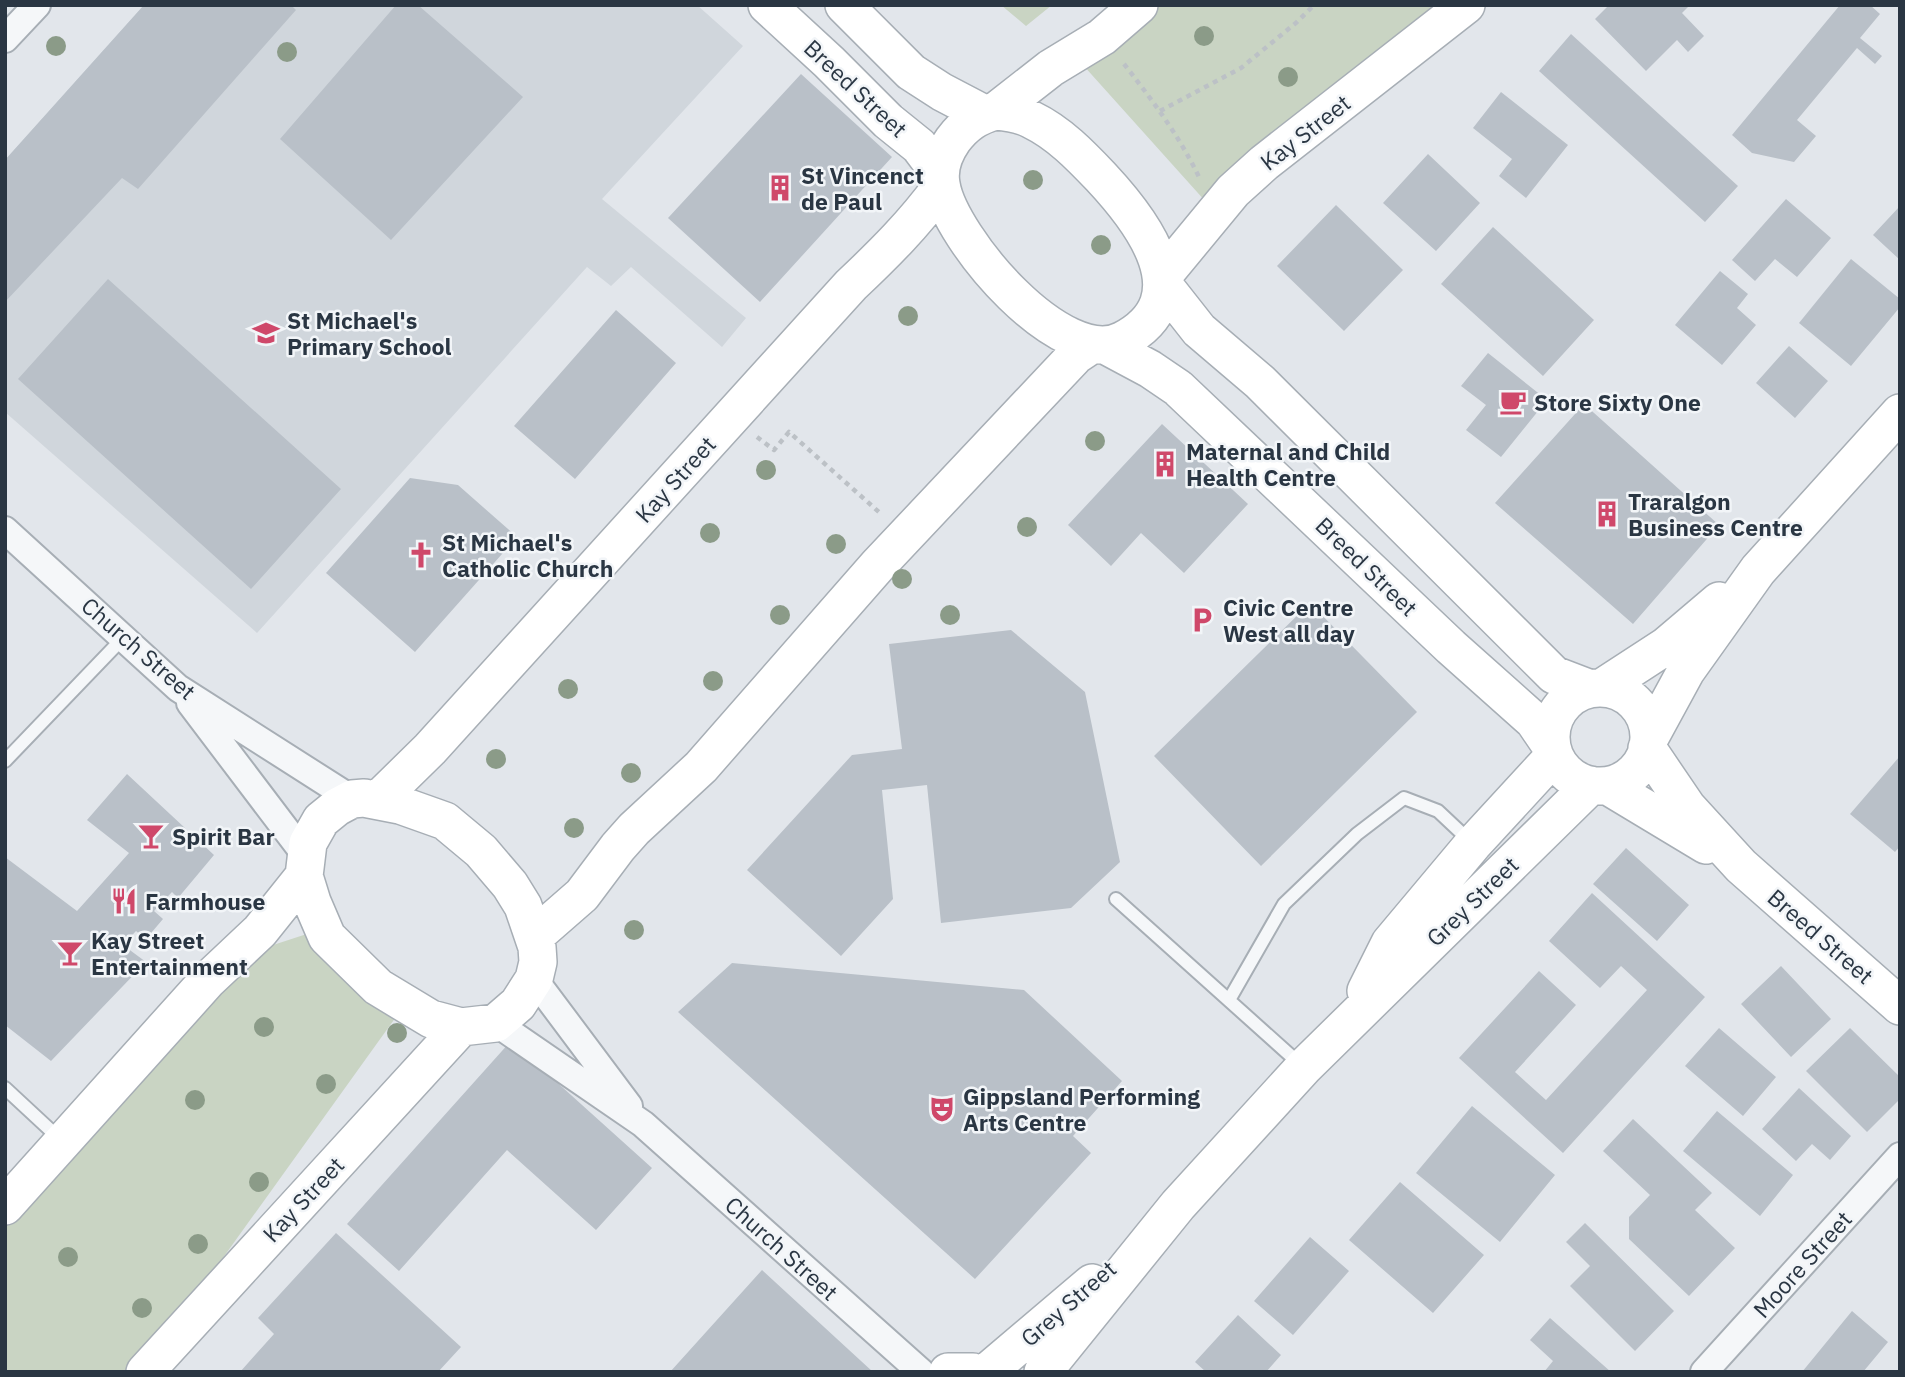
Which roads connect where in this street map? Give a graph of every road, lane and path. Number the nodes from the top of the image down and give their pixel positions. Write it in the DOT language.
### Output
graph roads {
  1 [pos="37,5"];
  2 [pos="767,5"];
  3 [pos="844,5"];
  4 [pos="1139,5"];
  5 [pos="1314,5"];
  6 [pos="1466,5"];
  7 [pos="1102,37"];
  8 [pos="5,39"];
  9 [pos="1160,111"];
  10 [pos="990,113"];
  11 [pos="940,181"];
  12 [pos="1215,212"];
  13 [pos="1162,280"];
  14 [pos="1099,345"];
  15 [pos="1900,413"];
  16 [pos="732,416"];
  17 [pos="5,530"];
  18 [pos="907,537"];
  19 [pos="1758,570"];
  20 [pos="124,636"];
  21 [pos="178,688"];
  22 [pos="1595,688"];
  23 [pos="1648,743"];
  24 [pos="1552,751"];
  25 [pos="5,761"];
  26 [pos="1600,786"];
  27 [pos="365,800"];
  28 [pos="1473,844"];
  29 [pos="305,866"];
  30 [pos="1741,866"];
  31 [pos="1116,899"];
  32 [pos="535,936"];
  33 [pos="534,979"];
  34 [pos="1228,1000"];
  35 [pos="1900,1006"];
  36 [pos="1353,1017"];
  37 [pos="478,1025"];
  38 [pos="1304,1067"];
  39 [pos="5,1088"];
  40 [pos="643,1124"];
  41 [pos="64,1143"];
  42 [pos="1900,1156"];
  43 [pos="1178,1205"];
  44 [pos="5,1206"];
  45 [pos="145,1372"];
  46 [pos="921,1372"];
  47 [pos="948,1372"];
  48 [pos="973,1372"];
  49 [pos="987,1372"];
  50 [pos="1043,1372"];
  51 [pos="1704,1372"];
  1 -- 8 [label="street"];
  2 -- 11 [label="street, Breed Street"];
  3 -- 10 [label="street"];
  4 -- 7 [label="street"];
  5 -- 9 [label="path"];
  6 -- 12 [label="street, Kay Street"];
  7 -- 9 [label="path"];
  7 -- 10 [label="street"];
  9 -- 12 [label="path"];
  10 -- 11 [label="street"];
  10 -- 13 [label="street"];
  11 -- 14 [label="street"];
  11 -- 16 [label="street, Kay Street"];
  12 -- 13 [label="street, Kay Street"];
  13 -- 14 [label="street"];
  13 -- 22 [label="street"];
  14 -- 18 [label="street"];
  14 -- 24 [label="street, Breed Street"];
  15 -- 19 [label="street"];
  16 -- 18 [label="path"];
  16 -- 27 [label="street, Kay Street"];
  17 -- 20 [label="street, Church Street"];
  18 -- 32 [label="street"];
  19 -- 22 [label="street"];
  19 -- 23 [label="street"];
  20 -- 21 [label="street, Church Street"];
  20 -- 25 [label="lane"];
  21 -- 27 [label="street, Church Street"];
  21 -- 29 [label="street"];
  22 -- 23 [label="street"];
  22 -- 24 [label="street"];
  23 -- 26 [label="street"];
  23 -- 30 [label="street, Breed Street"];
  24 -- 26 [label="street"];
  24 -- 28 [label="street, Grey Street"];
  26 -- 30 [label="street, Breed Street"];
  26 -- 36 [label="street, Grey Street"];
  27 -- 29 [label="street"];
  27 -- 32 [label="street"];
  28 -- 34 [label="lane"];
  28 -- 36 [label="street, Grey Street"];
  29 -- 37 [label="street"];
  29 -- 41 [label="street"];
  30 -- 35 [label="street, Breed Street"];
  31 -- 34 [label="lane"];
  32 -- 33 [label="street"];
  33 -- 37 [label="street"];
  33 -- 40 [label="street, Church Street"];
  34 -- 38 [label="lane"];
  36 -- 38 [label="street, Grey Street"];
  37 -- 40 [label="street, Church Street"];
  37 -- 45 [label="street, Kay Street"];
  38 -- 43 [label="street, Grey Street"];
  39 -- 41 [label="lane"];
  40 -- 46 [label="street, Church Street"];
  41 -- 44 [label="street"];
  42 -- 51 [label="street, Moore Street"];
  43 -- 49 [label="street, Grey Street"];
  43 -- 50 [label="street, Grey Street"];
  47 -- 48 [label="street"];
}
